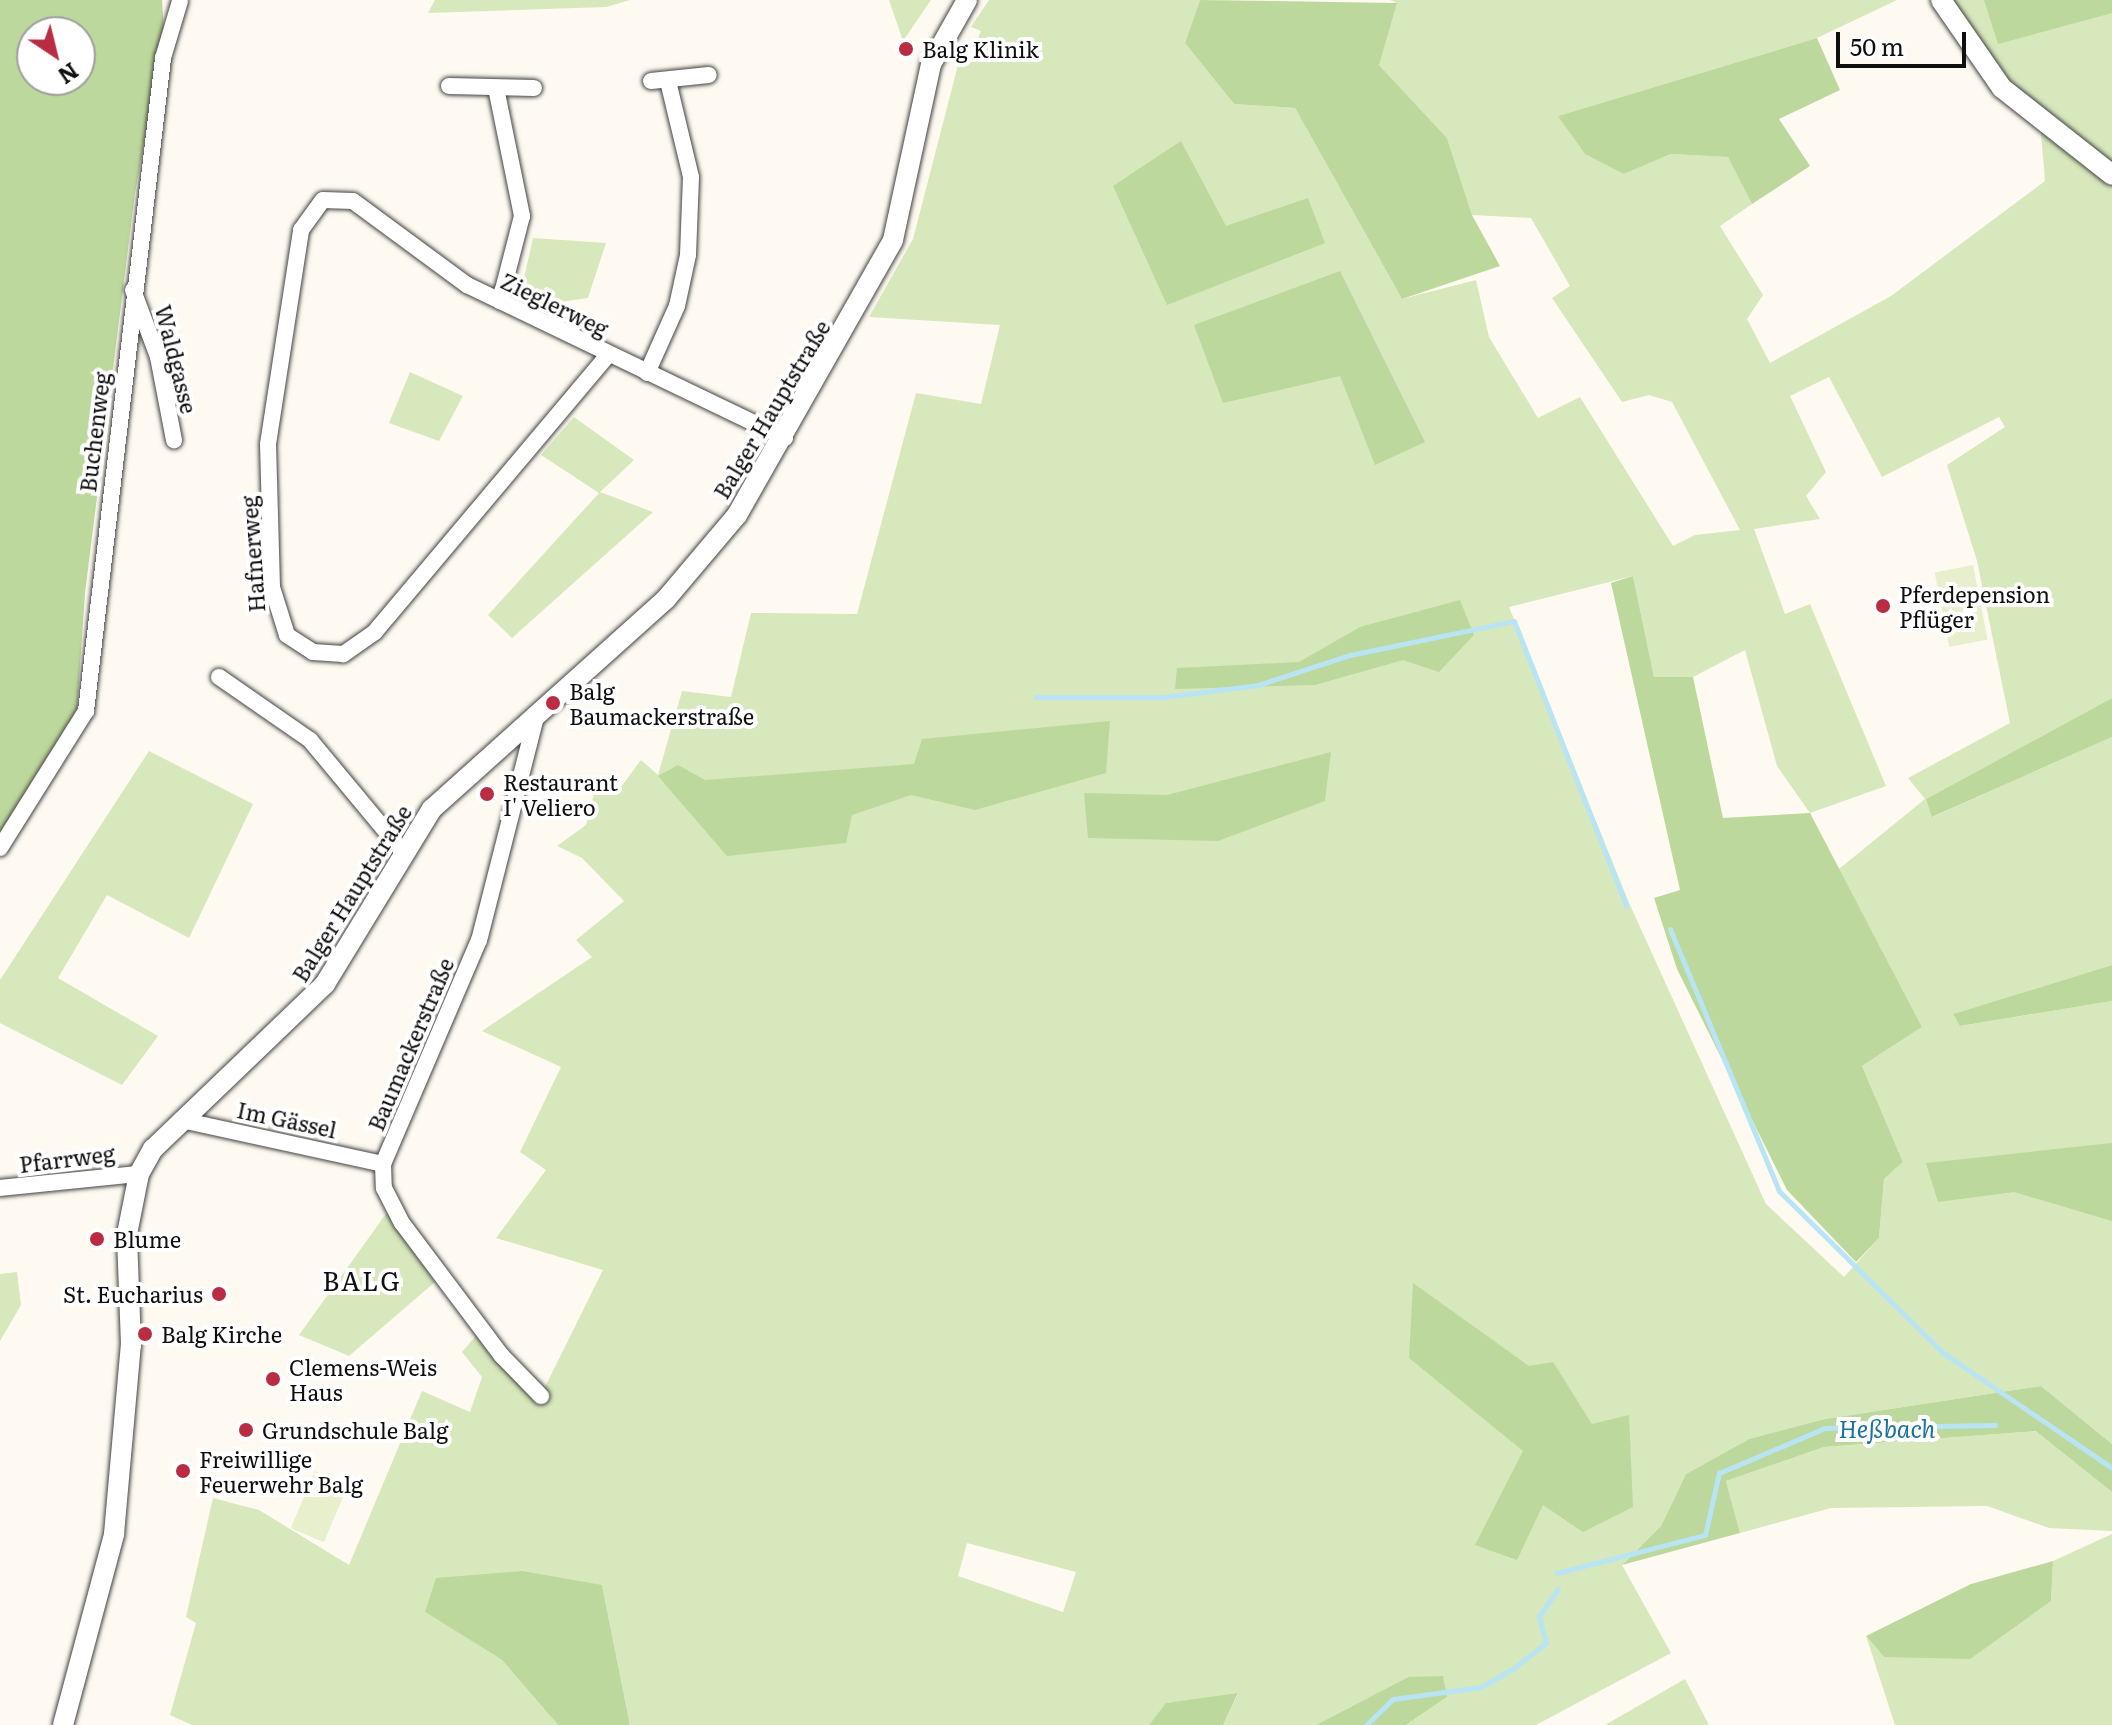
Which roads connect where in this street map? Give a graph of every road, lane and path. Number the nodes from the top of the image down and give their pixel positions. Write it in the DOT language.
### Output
graph roads {
  1 [pos="967,0"];
  2 [pos="1941,0"];
  3 [pos="180,1"];
  4 [pos="709,75"];
  5 [pos="449,86"];
  6 [pos="496,88"];
  7 [pos="534,88"];
  8 [pos="2112,175"];
  9 [pos="319,205"];
  10 [pos="133,290"];
  11 [pos="500,301"];
  12 [pos="608,355"];
  13 [pos="647,373"];
  14 [pos="785,438"];
  15 [pos="174,440"];
  16 [pos="219,677"];
  17 [pos="537,711"];
  18 [pos="0,848"];
  19 [pos="402,851"];
  20 [pos="181,1120"];
  21 [pos="383,1164"];
  22 [pos="139,1174"];
  23 [pos="0,1188"];
  24 [pos="541,1396"];
  25 [pos="63,1725"];
  1 -- 14 [label="street, Balger Hauptstraße"];
  2 -- 8 [label="street"];
  3 -- 10 [label="street, Buchenweg"];
  4 -- 13 [label="street"];
  5 -- 6 [label="street"];
  6 -- 7 [label="street"];
  6 -- 11 [label="street"];
  9 -- 11 [label="street, Zieglerweg"];
  9 -- 12 [label="street, Hafnerweg"];
  10 -- 15 [label="street, Waldgasse"];
  10 -- 18 [label="street, Buchenweg"];
  11 -- 12 [label="street, Zieglerweg"];
  12 -- 13 [label="street, Zieglerweg"];
  13 -- 14 [label="street, Zieglerweg"];
  14 -- 17 [label="street, Balger Hauptstraße"];
  16 -- 19 [label="street"];
  17 -- 19 [label="street, Balger Hauptstraße"];
  17 -- 21 [label="street, Baumackerstraße"];
  19 -- 20 [label="street, Balger Hauptstraße"];
  20 -- 21 [label="street, Im Gässel"];
  20 -- 22 [label="street, Balger Hauptstraße"];
  21 -- 24 [label="street, Baumackerstraße"];
  22 -- 23 [label="street, Pfarrweg"];
  22 -- 25 [label="street, Balger Hauptstraße"];
}
